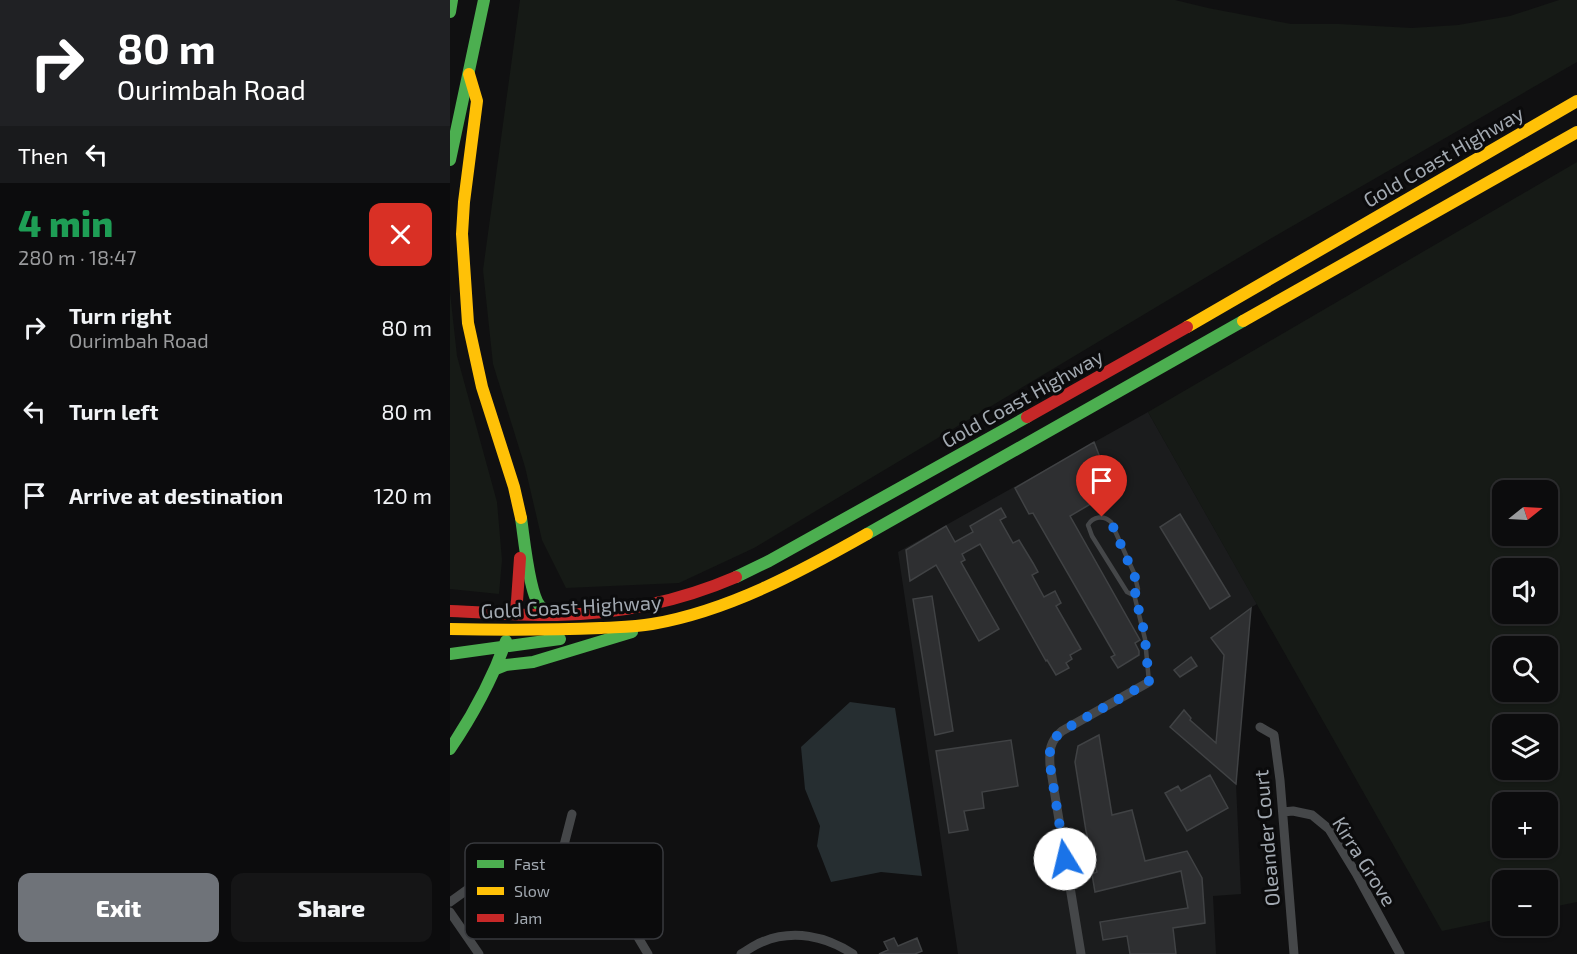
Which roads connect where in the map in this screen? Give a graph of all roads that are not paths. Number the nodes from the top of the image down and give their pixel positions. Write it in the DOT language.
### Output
graph roads {
  1 [pos="452,0"];
  2 [pos="484,0"];
  3 [pos="450,12"];
  4 [pos="469,74"];
  5 [pos="1577,101"];
  6 [pos="1577,132"];
  7 [pos="450,160"];
  8 [pos="521,515"];
  9 [pos="1134,594"];
  10 [pos="450,611"];
  11 [pos="514,614"];
  12 [pos="556,615"];
  13 [pos="649,625"];
  14 [pos="450,629"];
  15 [pos="509,630"];
  16 [pos="504,646"];
  17 [pos="450,654"];
  18 [pos="496,669"];
  19 [pos="1149,682"];
  20 [pos="1260,727"];
  21 [pos="450,749"];
  22 [pos="1283,812"];
  23 [pos="572,814"];
  24 [pos="565,843"];
  25 [pos="465,891"];
  26 [pos="450,902"];
  27 [pos="450,912"];
  28 [pos="465,934"];
  29 [pos="469,939"];
  30 [pos="639,939"];
  31 [pos="479,954"];
  32 [pos="648,954"];
  33 [pos="741,954"];
  34 [pos="854,954"];
  35 [pos="1081,954"];
  36 [pos="1294,954"];
  37 [pos="1400,954"];
  1 -- 3 [label="main road"];
  2 -- 4 [label="main road"];
  4 -- 7 [label="main road"];
  4 -- 8 [label="main road"];
  5 -- 12 [label="main road, Gold Coast Highway"];
  6 -- 13 [label="main road, Gold Coast Highway"];
  8 -- 11 [label="main road"];
  8 -- 12 [label="main road"];
  9 -- 9 [label="lane"];
  9 -- 19 [label="lane"];
  10 -- 11 [label="main road, Gold Coast Highway"];
  11 -- 12 [label="main road, Gold Coast Highway"];
  11 -- 15 [label="main road"];
  13 -- 15 [label="main road, Gold Coast Highway"];
  13 -- 16 [label="main road"];
  13 -- 18 [label="main road"];
  14 -- 15 [label="main road, Gold Coast Highway"];
  15 -- 16 [label="main road"];
  16 -- 17 [label="main road"];
  16 -- 18 [label="main road"];
  18 -- 21 [label="main road"];
  19 -- 35 [label="street"];
  20 -- 22 [label="street, Oleander Court"];
  22 -- 36 [label="street, Oleander Court"];
  22 -- 37 [label="street, Kirra Grove"];
  23 -- 24 [label="street"];
  25 -- 26 [label="street"];
  27 -- 28 [label="street"];
  29 -- 31 [label="street"];
  30 -- 32 [label="street"];
  33 -- 34 [label="street"];
}
